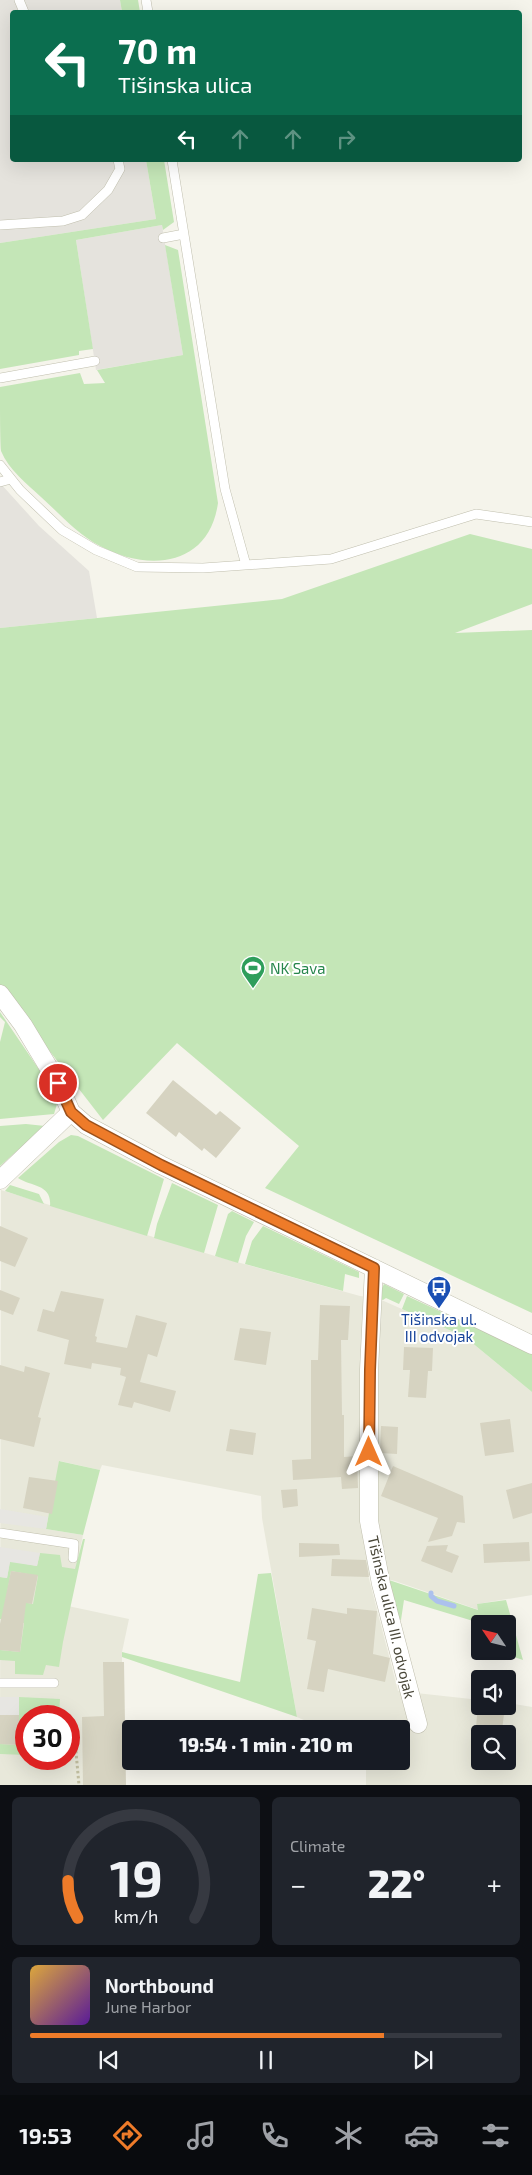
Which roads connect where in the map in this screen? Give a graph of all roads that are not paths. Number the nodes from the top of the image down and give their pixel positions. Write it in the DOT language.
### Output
graph roads {
  1 [pos="118,162"];
  2 [pos="172,162"];
  3 [pos="0,226"];
  4 [pos="184,234"];
  5 [pos="163,238"];
  6 [pos="95,361"];
  7 [pos="0,378"];
  8 [pos="0,465"];
  9 [pos="11,479"];
  10 [pos="0,482"];
  11 [pos="532,522"];
  12 [pos="246,565"];
  13 [pos="0,994"];
  14 [pos="71,1112"];
  15 [pos="0,1180"];
  16 [pos="374,1268"];
  17 [pos="532,1345"];
  18 [pos="0,1533"];
  19 [pos="73,1558"];
  20 [pos="0,1682"];
  21 [pos="54,1683"];
  22 [pos="418,1724"];
  1 -- 3 [label="lane"];
  2 -- 4 [label="lane"];
  4 -- 5 [label="lane"];
  4 -- 12 [label="lane"];
  6 -- 7 [label="lane"];
  8 -- 9 [label="lane"];
  9 -- 10 [label="lane"];
  9 -- 12 [label="lane"];
  11 -- 12 [label="lane"];
  13 -- 14 [label="street"];
  14 -- 15 [label="street"];
  14 -- 16 [label="street"];
  16 -- 17 [label="street"];
  16 -- 22 [label="street, Tišinska ulica III. odvojak"];
  18 -- 19 [label="lane"];
  20 -- 21 [label="lane"];
}
